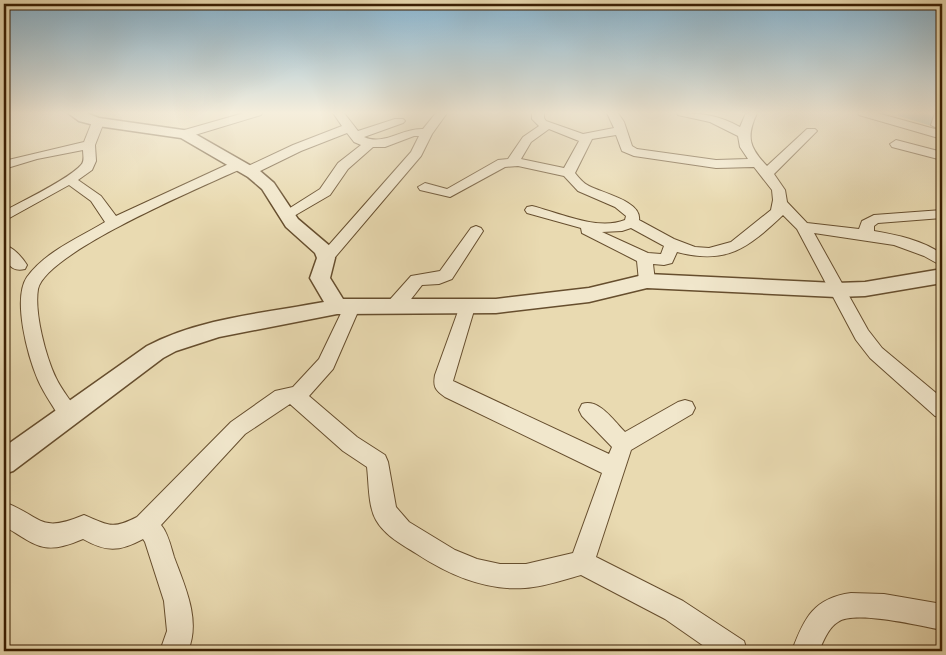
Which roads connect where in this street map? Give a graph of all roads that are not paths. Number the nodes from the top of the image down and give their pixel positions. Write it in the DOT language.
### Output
graph roads {
  1 [pos="370,143"];
  2 [pos="201,144"];
  3 [pos="313,144"];
  4 [pos="418,144"];
  5 [pos="525,144"];
  6 [pos="582,144"];
  7 [pos="625,144"];
  8 [pos="746,144"];
  9 [pos="793,144"];
  10 [pos="896,144"];
  11 [pos="89,145"];
  12 [pos="942,156"];
  13 [pos="512,162"];
  14 [pos="4,165"];
  15 [pos="244,168"];
  16 [pos="761,168"];
  17 [pos="568,174"];
  18 [pos="69,180"];
  19 [pos="424,187"];
  20 [pos="781,204"];
  21 [pos="532,210"];
  22 [pos="942,214"];
  23 [pos="287,216"];
  24 [pos="4,218"];
  25 [pos="117,221"];
  26 [pos="636,224"];
  27 [pos="803,227"];
  28 [pos="590,228"];
  29 [pos="476,231"];
  30 [pos="866,235"];
  31 [pos="672,245"];
  32 [pos="4,250"];
  33 [pos="638,255"];
  34 [pos="326,258"];
  35 [pos="942,261"];
  36 [pos="20,265"];
  37 [pos="942,276"];
  38 [pos="647,281"];
  39 [pos="836,290"];
  40 [pos="344,307"];
  41 [pos="467,307"];
  42 [pos="392,308"];
  43 [pos="297,396"];
  44 [pos="686,408"];
  45 [pos="588,410"];
  46 [pos="942,410"];
  47 [pos="68,414"];
  48 [pos="623,444"];
  49 [pos="4,462"];
  50 [pos="615,468"];
  51 [pos="4,512"];
  52 [pos="145,525"];
  53 [pos="582,563"];
  54 [pos="942,617"];
  55 [pos="173,651"];
  56 [pos="734,651"];
  57 [pos="805,651"];
  1 -- 23 [label="street"];
  2 -- 15 [label="street"];
  3 -- 15 [label="street"];
  4 -- 34 [label="street"];
  5 -- 13 [label="street"];
  6 -- 17 [label="street"];
  7 -- 16 [label="street"];
  8 -- 16 [label="street"];
  9 -- 16 [label="street"];
  10 -- 12 [label="street"];
  11 -- 14 [label="street"];
  11 -- 18 [label="street"];
  13 -- 17 [label="street"];
  13 -- 19 [label="street"];
  15 -- 23 [label="street"];
  15 -- 25 [label="street"];
  16 -- 20 [label="street"];
  17 -- 26 [label="street"];
  18 -- 24 [label="street"];
  18 -- 25 [label="street"];
  20 -- 27 [label="street"];
  20 -- 31 [label="street"];
  21 -- 28 [label="street"];
  22 -- 30 [label="street"];
  23 -- 34 [label="street"];
  25 -- 47 [label="street"];
  26 -- 28 [label="street"];
  26 -- 31 [label="street"];
  26 -- 33 [label="street"];
  27 -- 30 [label="street"];
  27 -- 39 [label="street"];
  28 -- 33 [label="street"];
  29 -- 42 [label="street"];
  30 -- 35 [label="street"];
  31 -- 33 [label="street"];
  32 -- 36 [label="street"];
  33 -- 38 [label="street"];
  34 -- 40 [label="street"];
  37 -- 39 [label="street"];
  38 -- 39 [label="street"];
  38 -- 41 [label="street"];
  39 -- 46 [label="street"];
  40 -- 42 [label="street"];
  40 -- 43 [label="street"];
  40 -- 47 [label="street"];
  41 -- 42 [label="street"];
  41 -- 50 [label="street"];
  43 -- 52 [label="street"];
  43 -- 53 [label="street"];
  44 -- 48 [label="street"];
  45 -- 48 [label="street"];
  47 -- 49 [label="street"];
  48 -- 50 [label="street"];
  50 -- 53 [label="street"];
  51 -- 52 [label="street"];
  52 -- 55 [label="street"];
  53 -- 56 [label="street"];
  54 -- 57 [label="street"];
}
